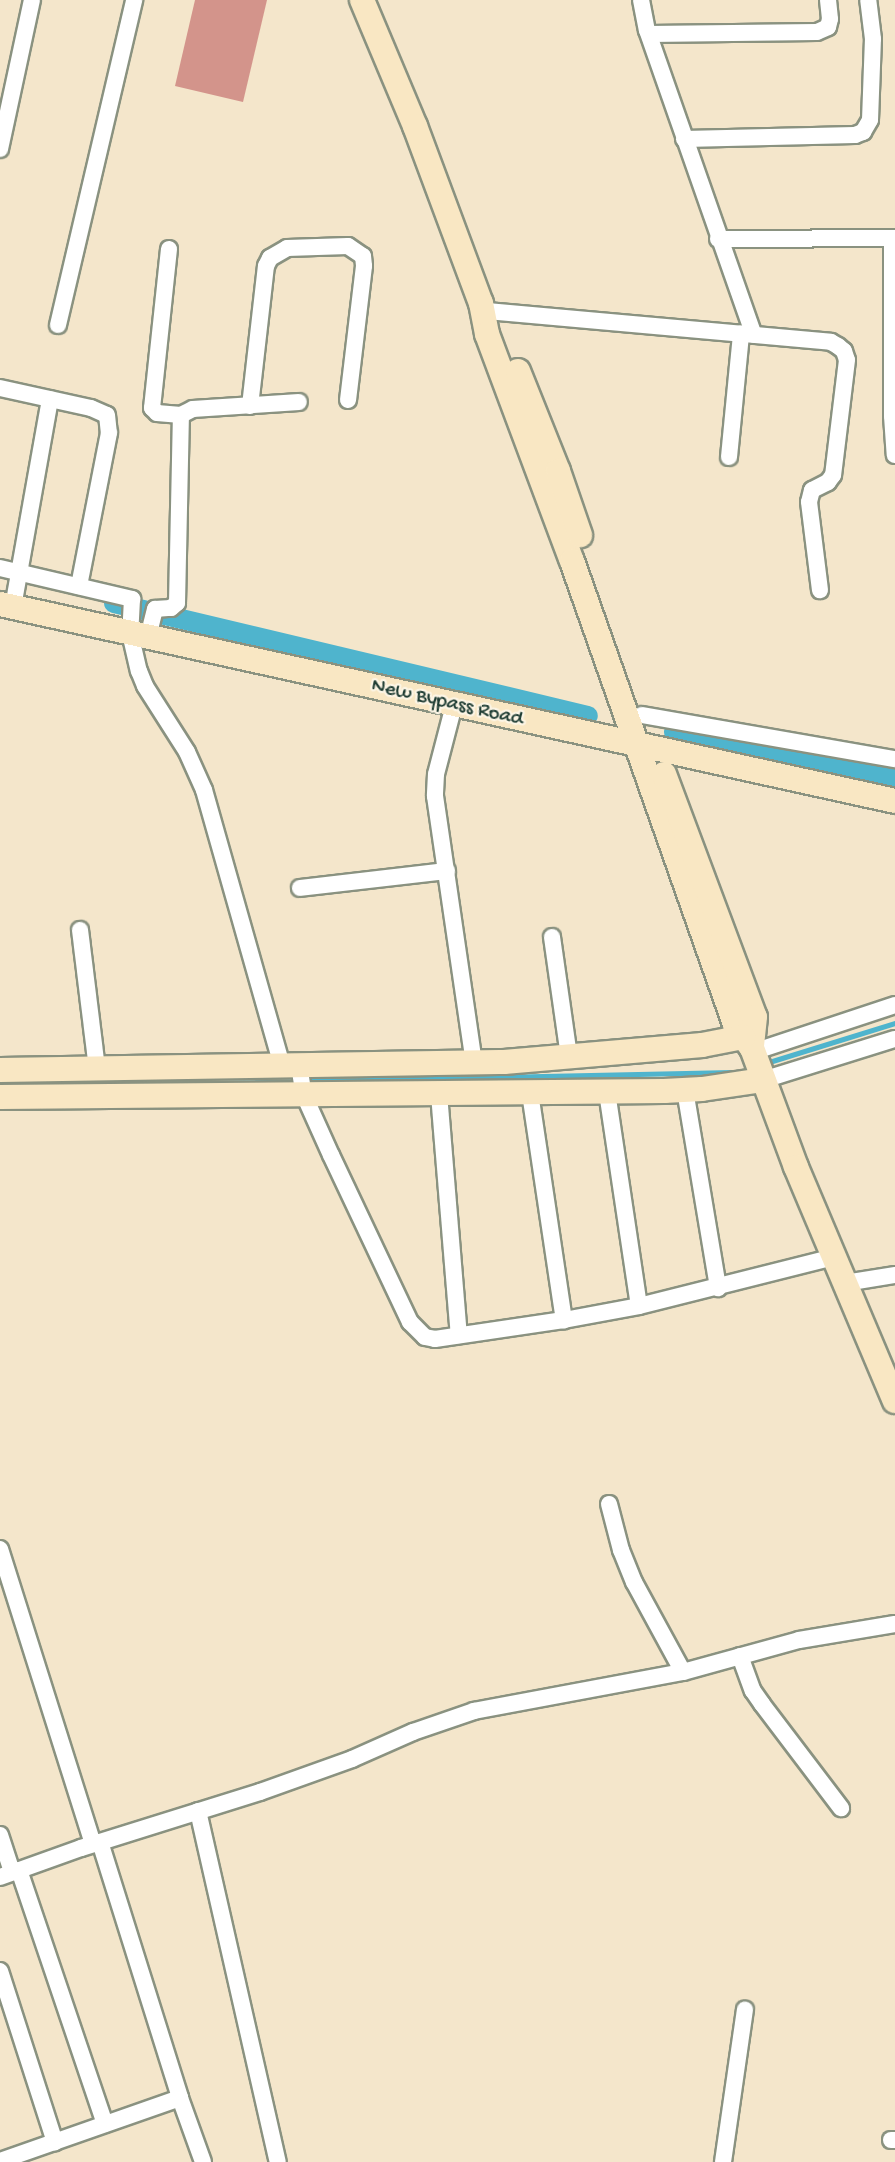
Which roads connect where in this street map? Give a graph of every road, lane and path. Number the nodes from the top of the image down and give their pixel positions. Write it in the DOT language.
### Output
graph roads {
  1 [pos="32,0"];
  2 [pos="134,0"];
  3 [pos="362,0"];
  4 [pos="641,0"];
  5 [pos="828,0"];
  6 [pos="868,0"];
  7 [pos="649,34"];
  8 [pos="684,139"];
  9 [pos="0,148"];
  10 [pos="893,238"];
  11 [pos="718,239"];
  12 [pos="170,249"];
  13 [pos="484,307"];
  14 [pos="58,325"];
  15 [pos="747,335"];
  16 [pos="0,388"];
  17 [pos="50,399"];
  18 [pos="348,400"];
  19 [pos="299,402"];
  20 [pos="250,406"];
  21 [pos="181,415"];
  22 [pos="895,455"];
  23 [pos="729,457"];
  24 [pos="0,568"];
  25 [pos="79,586"];
  26 [pos="820,590"];
  27 [pos="14,591"];
  28 [pos="141,620"];
  29 [pos="454,705"];
  30 [pos="642,715"];
  31 [pos="646,747"];
  32 [pos="895,759"];
  33 [pos="895,801"];
  34 [pos="447,871"];
  35 [pos="300,888"];
  36 [pos="80,930"];
  37 [pos="552,937"];
  38 [pos="895,1005"];
  39 [pos="895,1039"];
  40 [pos="749,1046"];
  41 [pos="569,1057"];
  42 [pos="474,1062"];
  43 [pos="97,1068"];
  44 [pos="0,1070"];
  45 [pos="298,1078"];
  46 [pos="763,1080"];
  47 [pos="685,1090"];
  48 [pos="607,1092"];
  49 [pos="530,1093"];
  50 [pos="439,1094"];
  51 [pos="0,1096"];
  52 [pos="834,1257"];
  53 [pos="895,1275"];
  54 [pos="845,1283"];
  55 [pos="718,1288"];
  56 [pos="639,1306"];
  57 [pos="564,1320"];
  58 [pos="459,1335"];
  59 [pos="895,1401"];
  60 [pos="609,1504"];
  61 [pos="0,1549"];
  62 [pos="895,1624"];
  63 [pos="741,1656"];
  64 [pos="683,1672"];
  65 [pos="841,1808"];
  66 [pos="198,1811"];
  67 [pos="0,1835"];
  68 [pos="97,1843"];
  69 [pos="10,1873"];
  70 [pos="0,1971"];
  71 [pos="745,2010"];
  72 [pos="180,2098"];
  73 [pos="105,2124"];
  74 [pos="55,2142"];
  75 [pos="1,2159"];
  76 [pos="203,2162"];
  77 [pos="278,2162"];
  78 [pos="723,2162"];
  1 -- 9 [label="street"];
  2 -- 14 [label="street"];
  3 -- 13 [label="street"];
  4 -- 7 [label="street"];
  5 -- 7 [label="street"];
  6 -- 8 [label="street"];
  7 -- 8 [label="street"];
  8 -- 11 [label="street"];
  10 -- 11 [label="street"];
  10 -- 22 [label="street"];
  11 -- 15 [label="street"];
  12 -- 21 [label="street"];
  13 -- 15 [label="street"];
  13 -- 30 [label="street"];
  13 -- 31 [label="street"];
  15 -- 23 [label="street"];
  15 -- 26 [label="street"];
  16 -- 17 [label="street"];
  17 -- 25 [label="street"];
  17 -- 27 [label="street"];
  18 -- 20 [label="street"];
  19 -- 20 [label="street"];
  20 -- 21 [label="street"];
  21 -- 28 [label="street"];
  24 -- 27 [label="street"];
  25 -- 27 [label="street"];
  25 -- 28 [label="street"];
  27 -- 28 [label="street, New Bypass Road"];
  28 -- 29 [label="street, New Bypass Road"];
  28 -- 45 [label="street"];
  29 -- 31 [label="street, New Bypass Road"];
  29 -- 34 [label="street"];
  30 -- 31 [label="street"];
  30 -- 32 [label="street"];
  31 -- 33 [label="street, New Bypass Road"];
  31 -- 40 [label="street"];
  34 -- 35 [label="street"];
  34 -- 42 [label="street"];
  36 -- 43 [label="street"];
  37 -- 41 [label="street"];
  38 -- 40 [label="street"];
  39 -- 46 [label="street"];
  40 -- 41 [label="street"];
  40 -- 46 [label="street"];
  41 -- 42 [label="street"];
  42 -- 45 [label="street"];
  43 -- 44 [label="street"];
  43 -- 45 [label="street"];
  45 -- 50 [label="street"];
  45 -- 51 [label="street"];
  45 -- 58 [label="street"];
  46 -- 47 [label="street"];
  46 -- 52 [label="street"];
  47 -- 48 [label="street"];
  47 -- 55 [label="street"];
  48 -- 49 [label="street"];
  48 -- 56 [label="street"];
  49 -- 50 [label="street"];
  49 -- 57 [label="street"];
  50 -- 58 [label="street"];
  52 -- 54 [label="street"];
  52 -- 55 [label="street"];
  53 -- 54 [label="street"];
  54 -- 59 [label="street"];
  55 -- 56 [label="street"];
  56 -- 57 [label="street"];
  57 -- 58 [label="street"];
  60 -- 64 [label="street"];
  61 -- 68 [label="street"];
  62 -- 63 [label="street"];
  63 -- 64 [label="street"];
  63 -- 65 [label="street"];
  64 -- 66 [label="street"];
  66 -- 68 [label="street"];
  66 -- 77 [label="street"];
  67 -- 69 [label="street"];
  68 -- 69 [label="street"];
  68 -- 72 [label="street"];
  69 -- 73 [label="street"];
  70 -- 74 [label="street"];
  71 -- 78 [label="street"];
  72 -- 73 [label="street"];
  72 -- 76 [label="street"];
  73 -- 74 [label="street"];
  74 -- 75 [label="street"];
}
